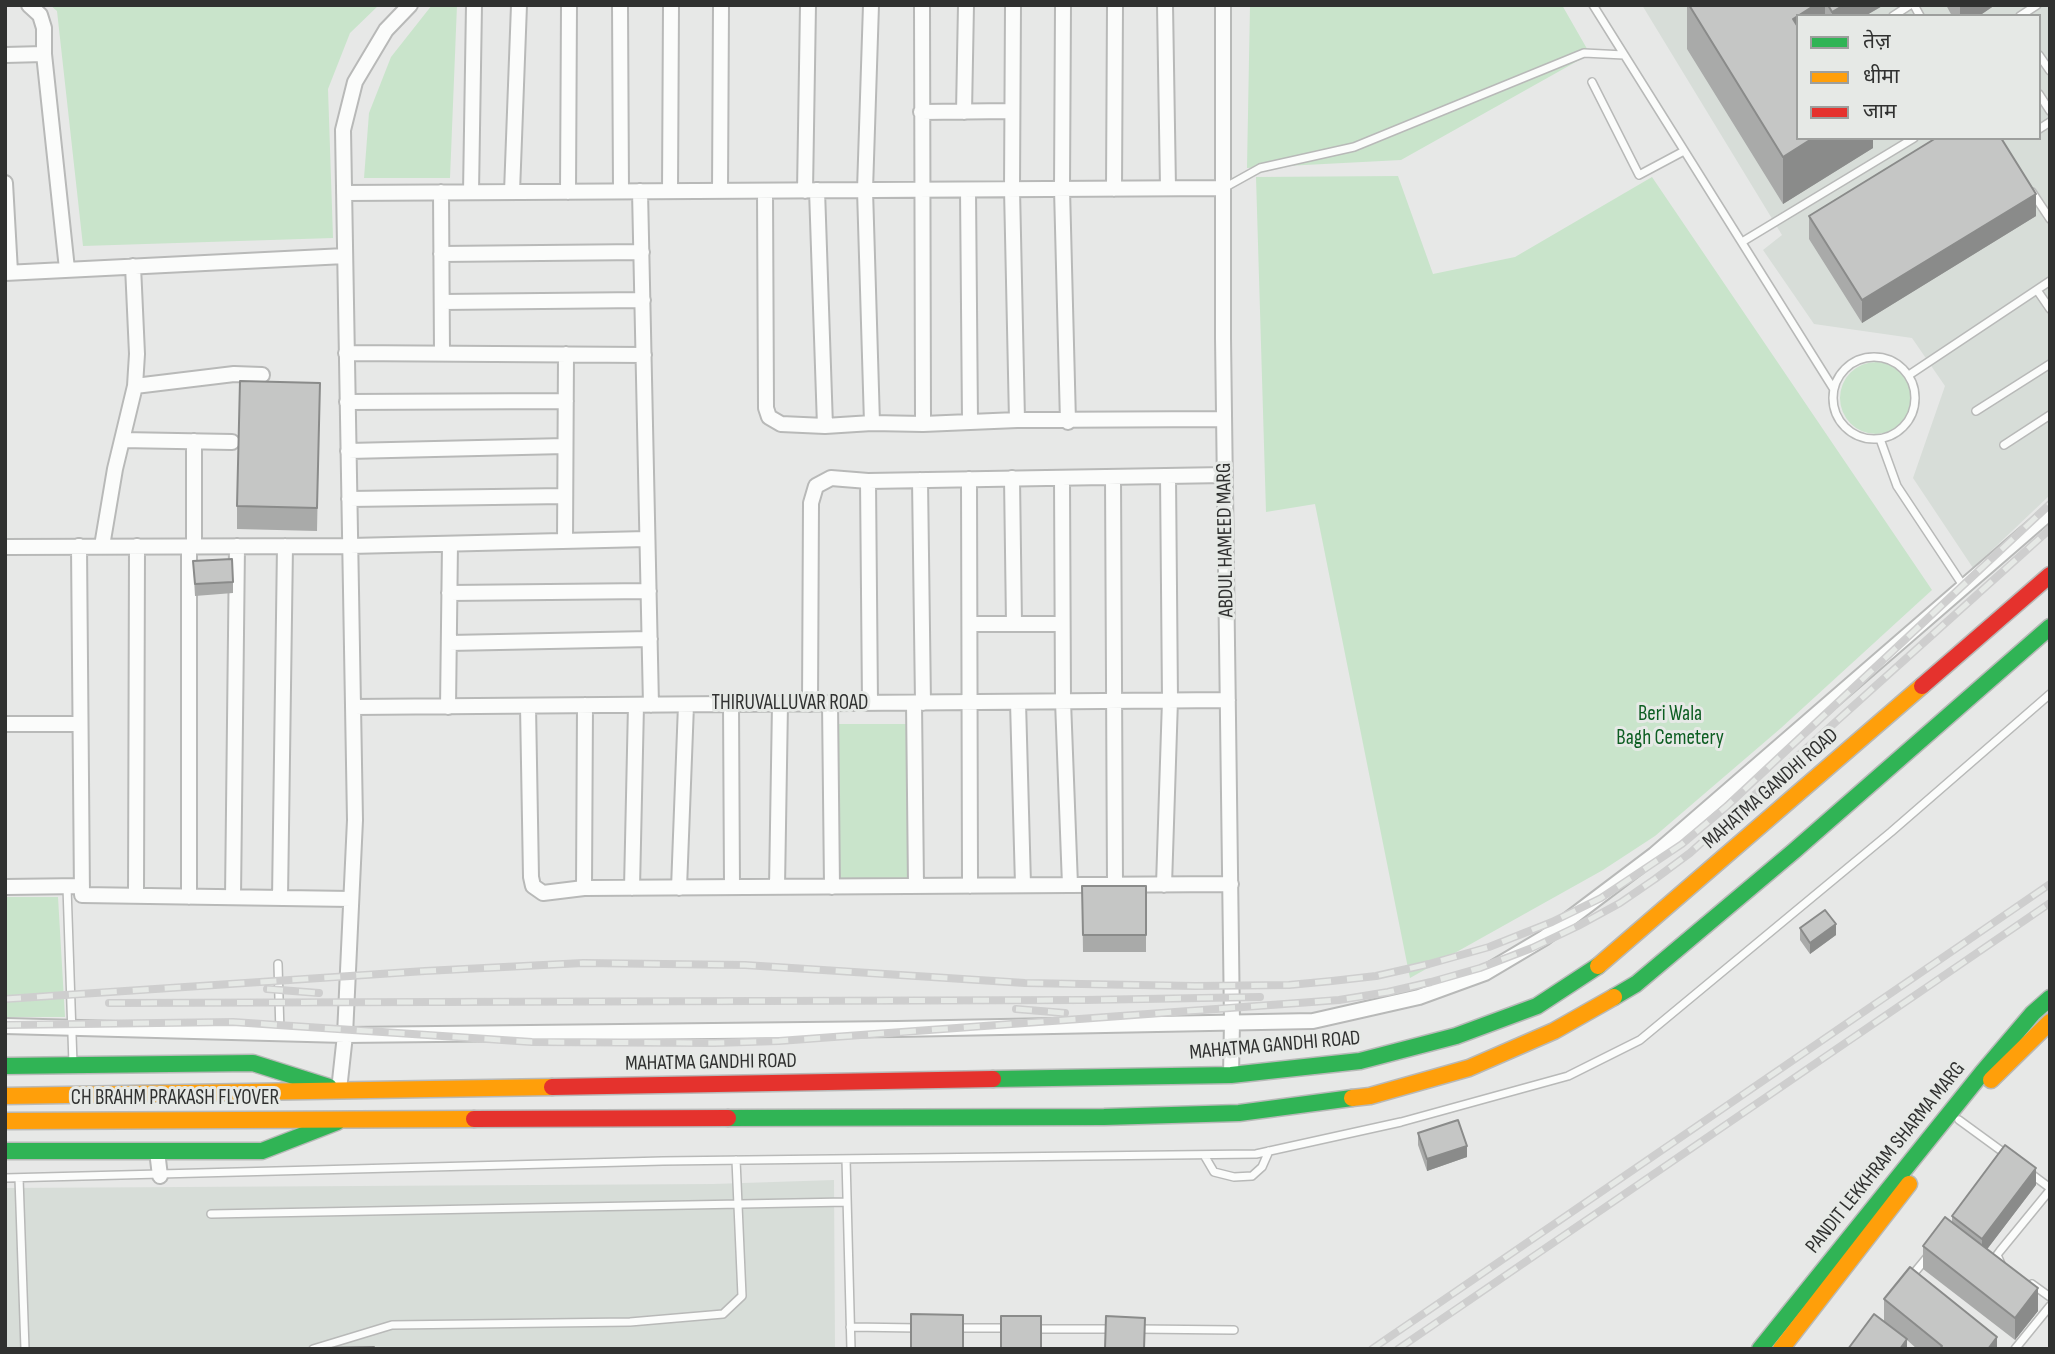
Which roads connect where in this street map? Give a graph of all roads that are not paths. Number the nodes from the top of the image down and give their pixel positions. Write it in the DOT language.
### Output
graph roads {
  1 [pos="410,5"];
  2 [pos="474,5"];
  3 [pos="519,5"];
  4 [pos="569,5"];
  5 [pos="620,5"];
  6 [pos="671,5"];
  7 [pos="721,5"];
  8 [pos="808,5"];
  9 [pos="871,5"];
  10 [pos="922,5"];
  11 [pos="965,5"];
  12 [pos="1013,5"];
  13 [pos="1063,5"];
  14 [pos="1115,5"];
  15 [pos="1165,5"];
  16 [pos="1223,5"];
  17 [pos="1593,5"];
  18 [pos="1912,5"];
  19 [pos="39,9"];
  20 [pos="1896,14"];
  21 [pos="44,54"];
  22 [pos="5,55"];
  23 [pos="1624,55"];
  24 [pos="1592,82"];
  25 [pos="1013,111"];
  26 [pos="964,112"];
  27 [pos="921,113"];
  28 [pos="1911,140"];
  29 [pos="1684,151"];
  30 [pos="5,183"];
  31 [pos="2027,185"];
  32 [pos="1168,188"];
  33 [pos="1223,188"];
  34 [pos="1012,189"];
  35 [pos="1062,189"];
  36 [pos="1114,189"];
  37 [pos="811,190"];
  38 [pos="865,190"];
  39 [pos="921,190"];
  40 [pos="968,190"];
  41 [pos="621,191"];
  42 [pos="640,191"];
  43 [pos="670,191"];
  44 [pos="720,191"];
  45 [pos="765,191"];
  46 [pos="441,192"];
  47 [pos="471,192"];
  48 [pos="512,192"];
  49 [pos="568,192"];
  50 [pos="344,193"];
  51 [pos="2050,219"];
  52 [pos="1742,243"];
  53 [pos="642,252"];
  54 [pos="441,254"];
  55 [pos="345,256"];
  56 [pos="133,266"];
  57 [pos="67,269"];
  58 [pos="8,272"];
  59 [pos="2050,281"];
  60 [pos="2037,289"];
  61 [pos="643,300"];
  62 [pos="442,302"];
  63 [pos="2050,309"];
  64 [pos="346,353"];
  65 [pos="442,354"];
  66 [pos="566,354"];
  67 [pos="644,355"];
  68 [pos="2050,364"];
  69 [pos="262,375"];
  70 [pos="1909,376"];
  71 [pos="135,386"];
  72 [pos="1833,388"];
  73 [pos="566,401"];
  74 [pos="347,402"];
  75 [pos="1976,411"];
  76 [pos="2050,415"];
  77 [pos="1224,419"];
  78 [pos="1017,420"];
  79 [pos="970,422"];
  80 [pos="1069,422"];
  81 [pos="872,423"];
  82 [pos="923,424"];
  83 [pos="825,426"];
  84 [pos="1880,439"];
  85 [pos="122,440"];
  86 [pos="194,441"];
  87 [pos="232,442"];
  88 [pos="2004,445"];
  89 [pos="565,446"];
  90 [pos="348,452"];
  91 [pos="1225,475"];
  92 [pos="1168,476"];
  93 [pos="1113,477"];
  94 [pos="1012,478"];
  95 [pos="1062,478"];
  96 [pos="969,479"];
  97 [pos="920,480"];
  98 [pos="868,481"];
  99 [pos="565,496"];
  100 [pos="349,499"];
  101 [pos="2050,512"];
  102 [pos="648,539"];
  103 [pos="565,541"];
  104 [pos="450,544"];
  105 [pos="79,546"];
  106 [pos="102,546"];
  107 [pos="137,546"];
  108 [pos="192,546"];
  109 [pos="237,546"];
  110 [pos="285,546"];
  111 [pos="350,546"];
  112 [pos="5,547"];
  113 [pos="2050,575"];
  114 [pos="1965,588"];
  115 [pos="649,591"];
  116 [pos="449,593"];
  117 [pos="970,624"];
  118 [pos="1014,624"];
  119 [pos="1062,624"];
  120 [pos="2050,628"];
  121 [pos="650,639"];
  122 [pos="449,643"];
  123 [pos="2050,694"];
  124 [pos="1170,700"];
  125 [pos="1228,700"];
  126 [pos="1063,701"];
  127 [pos="1115,701"];
  128 [pos="970,702"];
  129 [pos="1018,702"];
  130 [pos="830,703"];
  131 [pos="870,703"];
  132 [pos="919,703"];
  133 [pos="731,704"];
  134 [pos="780,704"];
  135 [pos="810,704"];
  136 [pos="585,705"];
  137 [pos="643,705"];
  138 [pos="686,705"];
  139 [pos="528,706"];
  140 [pos="353,707"];
  141 [pos="448,707"];
  142 [pos="5,724"];
  143 [pos="80,724"];
  144 [pos="1231,884"];
  145 [pos="1070,885"];
  146 [pos="1115,885"];
  147 [pos="1164,885"];
  148 [pos="74,886"];
  149 [pos="916,886"];
  150 [pos="970,886"];
  151 [pos="1023,886"];
  152 [pos="5,887"];
  153 [pos="732,887"];
  154 [pos="777,887"];
  155 [pos="832,887"];
  156 [pos="584,888"];
  157 [pos="632,888"];
  158 [pos="679,888"];
  159 [pos="136,896"];
  160 [pos="188,897"];
  161 [pos="233,897"];
  162 [pos="280,898"];
  163 [pos="351,899"];
  164 [pos="278,964"];
  165 [pos="2050,998"];
  166 [pos="2033,1013"];
  167 [pos="1233,1022"];
  168 [pos="5,1026"];
  169 [pos="2048,1026"];
  170 [pos="71,1027"];
  171 [pos="280,1033"];
  172 [pos="345,1035"];
  173 [pos="5,1066"];
  174 [pos="73,1066"];
  175 [pos="1231,1075"];
  176 [pos="339,1090"];
  177 [pos="5,1096"];
  178 [pos="345,1119"];
  179 [pos="1959,1120"];
  180 [pos="5,1121"];
  181 [pos="5,1151"];
  182 [pos="158,1151"];
  183 [pos="1269,1151"];
  184 [pos="1204,1155"];
  185 [pos="2008,1156"];
  186 [pos="846,1159"];
  187 [pos="736,1160"];
  188 [pos="1999,1166"];
  189 [pos="160,1175"];
  190 [pos="5,1178"];
  191 [pos="19,1178"];
  192 [pos="2050,1189"];
  193 [pos="847,1202"];
  194 [pos="738,1203"];
  195 [pos="211,1214"];
  196 [pos="1931,1252"];
  197 [pos="2011,1271"];
  198 [pos="2021,1277"];
  199 [pos="1906,1284"];
  200 [pos="2050,1297"];
  201 [pos="2050,1306"];
  202 [pos="850,1327"];
  203 [pos="932,1328"];
  204 [pos="946,1328"];
  205 [pos="1014,1329"];
  206 [pos="1028,1329"];
  207 [pos="1234,1330"];
  208 [pos="25,1349"];
  209 [pos="313,1349"];
  210 [pos="850,1349"];
  211 [pos="1760,1349"];
  212 [pos="1781,1349"];
  213 [pos="2015,1349"];
  1 -- 50 [label="street"];
  2 -- 47 [label="street"];
  3 -- 48 [label="street"];
  4 -- 49 [label="street"];
  5 -- 41 [label="street"];
  6 -- 43 [label="street"];
  7 -- 44 [label="street"];
  8 -- 37 [label="street"];
  9 -- 38 [label="street"];
  10 -- 27 [label="street"];
  11 -- 26 [label="street"];
  12 -- 25 [label="street"];
  13 -- 35 [label="street"];
  14 -- 36 [label="street"];
  15 -- 32 [label="street"];
  16 -- 33 [label="street, ABDUL HAMEED MARG"];
  17 -- 23 [label="lane"];
  18 -- 20 [label="lane"];
  19 -- 21 [label="street"];
  21 -- 22 [label="street"];
  21 -- 57 [label="street"];
  23 -- 29 [label="lane"];
  23 -- 33 [label="lane"];
  24 -- 29 [label="lane"];
  25 -- 26 [label="street"];
  25 -- 34 [label="street"];
  26 -- 27 [label="street"];
  27 -- 39 [label="street"];
  28 -- 52 [label="lane"];
  29 -- 52 [label="lane"];
  30 -- 58 [label="street"];
  31 -- 51 [label="lane"];
  32 -- 33 [label="street"];
  32 -- 36 [label="street"];
  33 -- 77 [label="street, ABDUL HAMEED MARG"];
  34 -- 35 [label="street"];
  34 -- 40 [label="street"];
  34 -- 78 [label="street"];
  35 -- 36 [label="street"];
  35 -- 80 [label="street"];
  37 -- 38 [label="street"];
  37 -- 45 [label="street"];
  37 -- 83 [label="street"];
  38 -- 39 [label="street"];
  38 -- 81 [label="street"];
  39 -- 40 [label="street"];
  39 -- 82 [label="street"];
  40 -- 79 [label="street"];
  41 -- 42 [label="street"];
  41 -- 49 [label="street"];
  42 -- 43 [label="street"];
  42 -- 53 [label="street"];
  43 -- 44 [label="street"];
  44 -- 45 [label="street"];
  45 -- 83 [label="street"];
  46 -- 47 [label="street"];
  46 -- 50 [label="street"];
  46 -- 54 [label="street"];
  47 -- 48 [label="street"];
  48 -- 49 [label="street"];
  50 -- 55 [label="street"];
  52 -- 72 [label="lane"];
  53 -- 54 [label="street"];
  53 -- 61 [label="street"];
  54 -- 62 [label="street"];
  55 -- 56 [label="street"];
  55 -- 64 [label="street"];
  56 -- 57 [label="street"];
  56 -- 71 [label="street"];
  57 -- 58 [label="street"];
  59 -- 60 [label="lane"];
  60 -- 63 [label="lane"];
  60 -- 70 [label="lane"];
  61 -- 62 [label="street"];
  61 -- 67 [label="street"];
  62 -- 65 [label="street"];
  64 -- 65 [label="street"];
  64 -- 74 [label="street"];
  65 -- 66 [label="street"];
  66 -- 67 [label="street"];
  66 -- 73 [label="street"];
  67 -- 102 [label="street"];
  68 -- 75 [label="lane"];
  69 -- 71 [label="street"];
  70 -- 72 [label="lane"];
  70 -- 84 [label="lane"];
  71 -- 85 [label="street"];
  72 -- 84 [label="lane"];
  73 -- 74 [label="street"];
  73 -- 89 [label="street"];
  74 -- 90 [label="street"];
  76 -- 88 [label="lane"];
  77 -- 80 [label="street"];
  77 -- 91 [label="street, ABDUL HAMEED MARG"];
  78 -- 79 [label="street"];
  78 -- 80 [label="street"];
  79 -- 82 [label="street"];
  81 -- 82 [label="street"];
  81 -- 83 [label="street"];
  84 -- 114 [label="lane"];
  85 -- 86 [label="street"];
  85 -- 106 [label="street"];
  86 -- 87 [label="street"];
  86 -- 108 [label="street"];
  89 -- 90 [label="street"];
  89 -- 99 [label="street"];
  90 -- 100 [label="street"];
  91 -- 92 [label="street"];
  91 -- 125 [label="street, ABDUL HAMEED MARG"];
  92 -- 93 [label="street"];
  92 -- 124 [label="street"];
  93 -- 95 [label="street"];
  93 -- 127 [label="street"];
  94 -- 95 [label="street"];
  94 -- 96 [label="street"];
  94 -- 118 [label="street"];
  95 -- 119 [label="street"];
  96 -- 97 [label="street"];
  96 -- 117 [label="street"];
  97 -- 98 [label="street"];
  97 -- 132 [label="street"];
  98 -- 131 [label="street"];
  98 -- 135 [label="street"];
  99 -- 100 [label="street"];
  99 -- 103 [label="street"];
  100 -- 111 [label="street"];
  101 -- 114 [label="street"];
  102 -- 103 [label="street"];
  102 -- 115 [label="street"];
  103 -- 104 [label="street"];
  104 -- 111 [label="street"];
  104 -- 116 [label="street"];
  105 -- 106 [label="street"];
  105 -- 112 [label="street"];
  105 -- 143 [label="street"];
  106 -- 107 [label="street"];
  107 -- 108 [label="street"];
  107 -- 159 [label="street"];
  108 -- 109 [label="street"];
  108 -- 160 [label="street"];
  109 -- 110 [label="street"];
  109 -- 161 [label="street"];
  110 -- 111 [label="street"];
  110 -- 162 [label="street"];
  111 -- 140 [label="street"];
  113 -- 175 [label="main road, MAHATMA GANDHI ROAD"];
  114 -- 167 [label="street"];
  115 -- 116 [label="street"];
  115 -- 121 [label="street"];
  116 -- 122 [label="street"];
  117 -- 118 [label="street"];
  117 -- 128 [label="street"];
  118 -- 119 [label="street"];
  119 -- 126 [label="street"];
  120 -- 178 [label="main road"];
  121 -- 122 [label="street"];
  121 -- 137 [label="street"];
  122 -- 141 [label="street"];
  123 -- 183 [label="lane"];
  124 -- 125 [label="street, THIRUVALLUVAR ROAD"];
  124 -- 127 [label="street, THIRUVALLUVAR ROAD"];
  124 -- 147 [label="street"];
  125 -- 144 [label="street, ABDUL HAMEED MARG"];
  126 -- 127 [label="street, THIRUVALLUVAR ROAD"];
  126 -- 129 [label="street, THIRUVALLUVAR ROAD"];
  126 -- 145 [label="street"];
  127 -- 146 [label="street"];
  128 -- 129 [label="street, THIRUVALLUVAR ROAD"];
  128 -- 132 [label="street, THIRUVALLUVAR ROAD"];
  128 -- 150 [label="street"];
  129 -- 151 [label="street"];
  130 -- 131 [label="street, THIRUVALLUVAR ROAD"];
  130 -- 135 [label="street, THIRUVALLUVAR ROAD"];
  130 -- 155 [label="street"];
  131 -- 132 [label="street, THIRUVALLUVAR ROAD"];
  132 -- 149 [label="street"];
  133 -- 134 [label="street, THIRUVALLUVAR ROAD"];
  133 -- 138 [label="street, THIRUVALLUVAR ROAD"];
  133 -- 153 [label="street"];
  134 -- 135 [label="street, THIRUVALLUVAR ROAD"];
  134 -- 154 [label="street"];
  136 -- 137 [label="street, THIRUVALLUVAR ROAD"];
  136 -- 139 [label="street, THIRUVALLUVAR ROAD"];
  136 -- 156 [label="street"];
  137 -- 138 [label="street, THIRUVALLUVAR ROAD"];
  137 -- 157 [label="street"];
  138 -- 158 [label="street"];
  139 -- 141 [label="street, THIRUVALLUVAR ROAD"];
  139 -- 156 [label="street"];
  140 -- 141 [label="street, THIRUVALLUVAR ROAD"];
  140 -- 163 [label="street"];
  142 -- 143 [label="street"];
  143 -- 148 [label="street"];
  144 -- 147 [label="street"];
  144 -- 167 [label="street, ABDUL HAMEED MARG"];
  145 -- 146 [label="street"];
  145 -- 151 [label="street"];
  146 -- 147 [label="street"];
  148 -- 152 [label="street"];
  148 -- 159 [label="street"];
  148 -- 170 [label="lane"];
  149 -- 150 [label="street"];
  149 -- 155 [label="street"];
  150 -- 151 [label="street"];
  153 -- 154 [label="street"];
  153 -- 158 [label="street"];
  154 -- 155 [label="street"];
  156 -- 157 [label="street"];
  157 -- 158 [label="street"];
  159 -- 160 [label="street"];
  160 -- 161 [label="street"];
  161 -- 162 [label="street"];
  162 -- 163 [label="street"];
  163 -- 172 [label="street"];
  164 -- 171 [label="lane"];
  165 -- 166 [label="main road, PANDIT LEKKHRAM SHARMA MARG"];
  166 -- 169 [label="main road"];
  166 -- 211 [label="main road, PANDIT LEKKHRAM SHARMA MARG"];
  167 -- 172 [label="street"];
  167 -- 175 [label="street, ABDUL HAMEED MARG"];
  168 -- 170 [label="street"];
  169 -- 179 [label="main road, PANDIT LEKKHRAM SHARMA MARG"];
  170 -- 171 [label="street"];
  170 -- 174 [label="lane"];
  171 -- 172 [label="street"];
  172 -- 176 [label="street"];
  173 -- 174 [label="main road"];
  174 -- 176 [label="main road"];
  175 -- 176 [label="main road, MAHATMA GANDHI ROAD"];
  176 -- 177 [label="main road, CH BRAHM PRAKASH FLYOVER"];
  178 -- 180 [label="main road, CH BRAHM PRAKASH FLYOVER"];
  178 -- 182 [label="main road"];
  179 -- 185 [label="lane"];
  179 -- 212 [label="main road, PANDIT LEKKHRAM SHARMA MARG"];
  181 -- 182 [label="main road"];
  182 -- 189 [label="street"];
  183 -- 184 [label="lane"];
  183 -- 184 [label="lane"];
  184 -- 186 [label="lane"];
  185 -- 188 [label="lane"];
  185 -- 192 [label="lane"];
  186 -- 187 [label="lane"];
  186 -- 193 [label="lane"];
  187 -- 189 [label="lane"];
  187 -- 194 [label="lane"];
  189 -- 191 [label="lane"];
  190 -- 191 [label="lane"];
  191 -- 208 [label="lane"];
  192 -- 197 [label="lane"];
  193 -- 194 [label="lane"];
  193 -- 202 [label="lane"];
  194 -- 195 [label="lane"];
  194 -- 209 [label="lane"];
  196 -- 199 [label="lane"];
  198 -- 200 [label="lane"];
  201 -- 213 [label="lane"];
  202 -- 203 [label="lane"];
  202 -- 210 [label="lane"];
  204 -- 205 [label="lane"];
  206 -- 207 [label="lane"];
}
